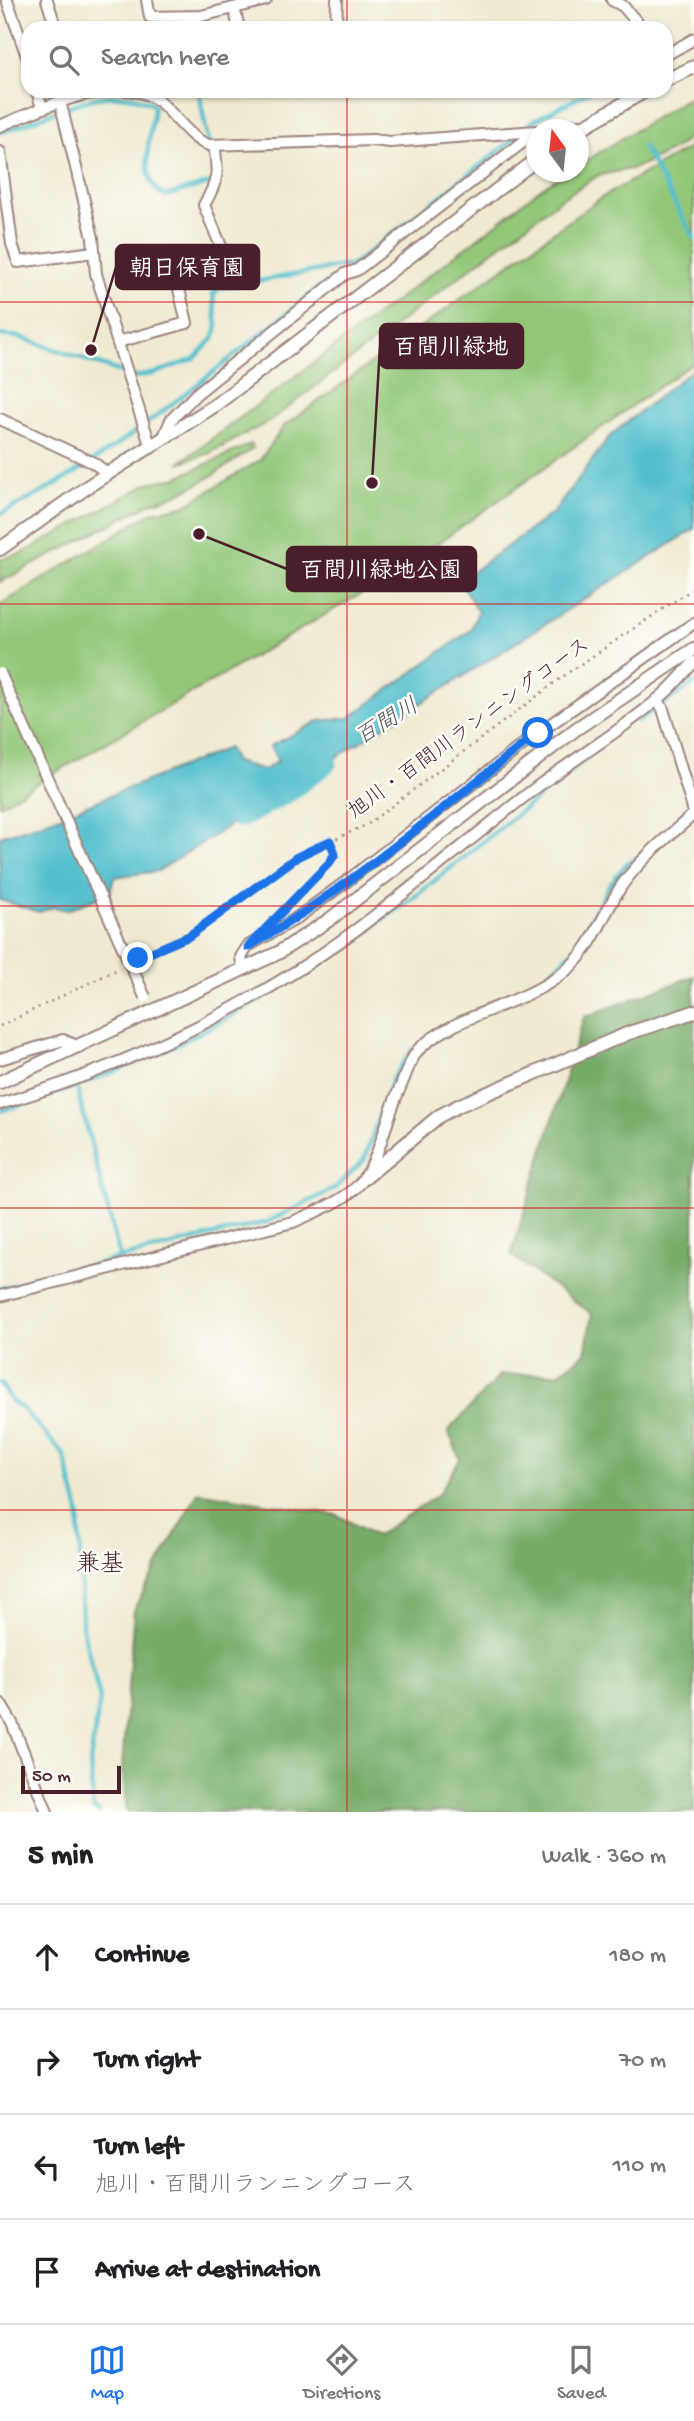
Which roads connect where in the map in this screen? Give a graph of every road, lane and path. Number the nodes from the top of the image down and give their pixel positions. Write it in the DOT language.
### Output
graph roads {
  1 [pos="6,0"];
  2 [pos="47,0"];
  3 [pos="147,0"];
  4 [pos="266,0"];
  5 [pos="337,0"];
  6 [pos="612,0"];
  7 [pos="234,8"];
  8 [pos="54,21"];
  9 [pos="237,21"];
  10 [pos="336,21"];
  11 [pos="636,21"];
  12 [pos="21,40"];
  13 [pos="694,40"];
  14 [pos="673,51"];
  15 [pos="694,67"];
  16 [pos="673,77"];
  17 [pos="39,98"];
  18 [pos="90,98"];
  19 [pos="152,98"];
  20 [pos="630,98"];
  21 [pos="61,107"];
  22 [pos="42,108"];
  23 [pos="589,122"];
  24 [pos="0,126"];
  25 [pos="526,131"];
  26 [pos="526,134"];
  27 [pos="209,144"];
  28 [pos="0,152"];
  29 [pos="526,168"];
  30 [pos="4,202"];
  31 [pos="94,252"];
  32 [pos="225,256"];
  33 [pos="178,285"];
  34 [pos="118,342"];
  35 [pos="0,419"];
  36 [pos="156,444"];
  37 [pos="108,474"];
  38 [pos="0,549"];
  39 [pos="694,588"];
  40 [pos="694,623"];
  41 [pos="694,649"];
  42 [pos="694,662"];
  43 [pos="0,673"];
  44 [pos="660,704"];
  45 [pos="694,813"];
  46 [pos="330,841"];
  47 [pos="275,920"];
  48 [pos="138,958"];
  49 [pos="127,964"];
  50 [pos="243,970"];
  51 [pos="151,1011"];
  52 [pos="694,1012"];
  53 [pos="0,1026"];
  54 [pos="79,1047"];
  55 [pos="0,1059"];
  56 [pos="0,1082"];
  57 [pos="0,1104"];
  58 [pos="365,1178"];
  59 [pos="0,1296"];
  60 [pos="0,1703"];
  61 [pos="47,1812"];
  1 -- 12 [label="street"];
  2 -- 8 [label="street"];
  3 -- 7 [label="street"];
  4 -- 7 [label="street"];
  5 -- 10 [label="street"];
  6 -- 11 [label="street"];
  7 -- 9 [label="street"];
  13 -- 14 [label="street"];
  15 -- 16 [label="street"];
  17 -- 22 [label="street"];
  18 -- 21 [label="street"];
  19 -- 27 [label="street"];
  20 -- 23 [label="street"];
  21 -- 22 [label="street"];
  21 -- 31 [label="street"];
  22 -- 24 [label="street"];
  25 -- 27 [label="street"];
  26 -- 36 [label="street"];
  27 -- 32 [label="street"];
  28 -- 30 [label="street"];
  29 -- 36 [label="street"];
  30 -- 31 [label="street"];
  31 -- 34 [label="street"];
  33 -- 34 [label="street"];
  34 -- 36 [label="street"];
  35 -- 37 [label="street"];
  36 -- 37 [label="street"];
  37 -- 38 [label="street"];
  39 -- 46 [label="path, 旭川・百間川ランニングコース"];
  40 -- 50 [label="street"];
  41 -- 50 [label="street"];
  42 -- 44 [label="street"];
  43 -- 51 [label="street, bridge"];
  44 -- 45 [label="street"];
  44 -- 57 [label="street"];
  45 -- 58 [label="street"];
  46 -- 47 [label="path"];
  46 -- 48 [label="path, 旭川・百間川ランニングコース"];
  49 -- 53 [label="path"];
  50 -- 51 [label="street"];
  51 -- 54 [label="street"];
  52 -- 58 [label="street"];
  54 -- 55 [label="street"];
  54 -- 56 [label="street"];
  58 -- 59 [label="street"];
  60 -- 61 [label="street"];
}
